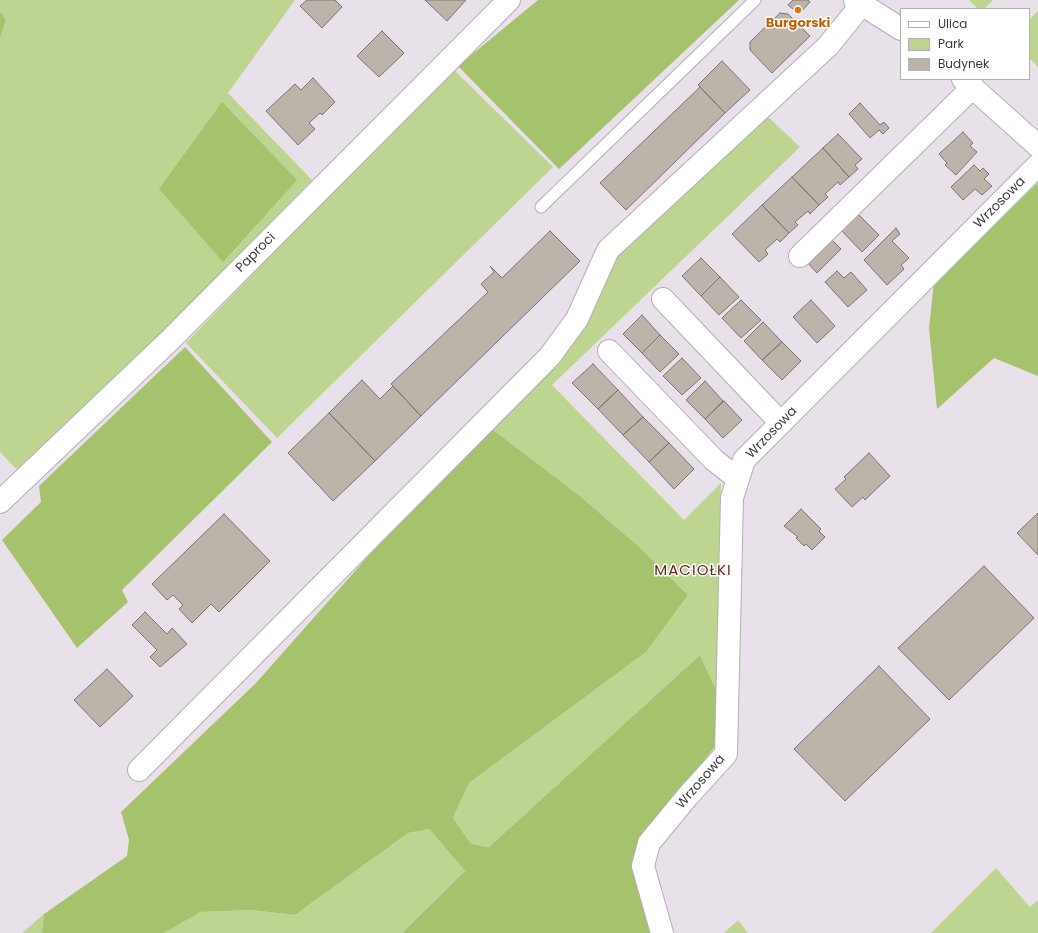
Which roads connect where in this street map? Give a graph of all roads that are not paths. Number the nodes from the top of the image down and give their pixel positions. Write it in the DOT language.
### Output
graph roads {
  1 [pos="509,0"];
  2 [pos="756,0"];
  3 [pos="858,2"];
  4 [pos="900,28"];
  5 [pos="968,83"];
  6 [pos="1038,146"];
  7 [pos="1038,165"];
  8 [pos="541,207"];
  9 [pos="800,256"];
  10 [pos="663,300"];
  11 [pos="609,351"];
  12 [pos="781,423"];
  13 [pos="738,479"];
  14 [pos="0,502"];
  15 [pos="139,770"];
  16 [pos="662,933"];
  1 -- 14 [label="street, Paproci"];
  2 -- 8 [label="lane"];
  3 -- 4 [label="street"];
  3 -- 15 [label="street"];
  5 -- 6 [label="street"];
  5 -- 9 [label="street"];
  7 -- 12 [label="street, Wrzosowa"];
  10 -- 12 [label="street"];
  11 -- 13 [label="street"];
  12 -- 13 [label="street, Wrzosowa"];
  13 -- 16 [label="street, Wrzosowa"];
}
